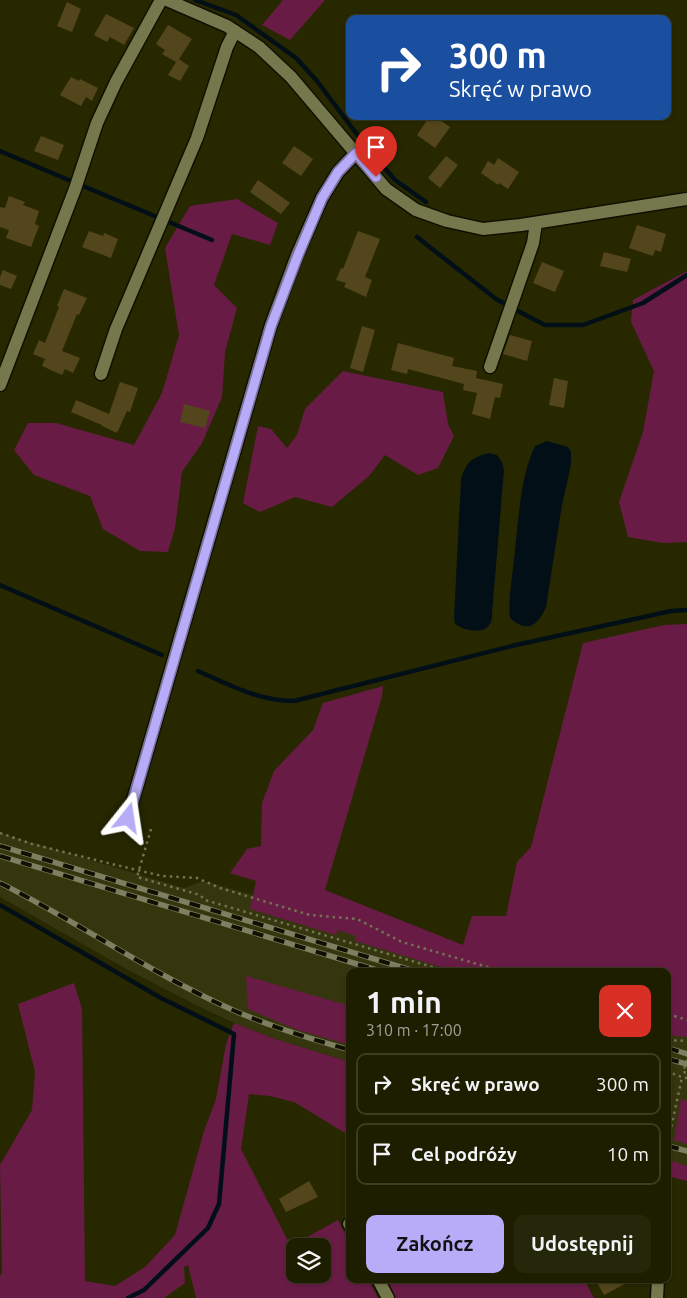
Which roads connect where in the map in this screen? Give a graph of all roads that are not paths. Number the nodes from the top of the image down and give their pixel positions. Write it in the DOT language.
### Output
graph roads {
  1 [pos="162,0"];
  2 [pos="167,0"];
  3 [pos="235,31"];
  4 [pos="356,153"];
  5 [pos="687,199"];
  6 [pos="536,223"];
  7 [pos="490,368"];
  8 [pos="101,374"];
  9 [pos="0,385"];
  10 [pos="128,818"];
  11 [pos="380,1283"];
  12 [pos="658,1283"];
  13 [pos="388,1298"];
  14 [pos="657,1298"];
  1 -- 9 [label="street"];
  2 -- 3 [label="street"];
  3 -- 4 [label="street"];
  3 -- 8 [label="street"];
  4 -- 6 [label="street"];
  4 -- 10 [label="street"];
  5 -- 6 [label="street"];
  6 -- 7 [label="street"];
  11 -- 13 [label="street"];
  12 -- 14 [label="street"];
}
